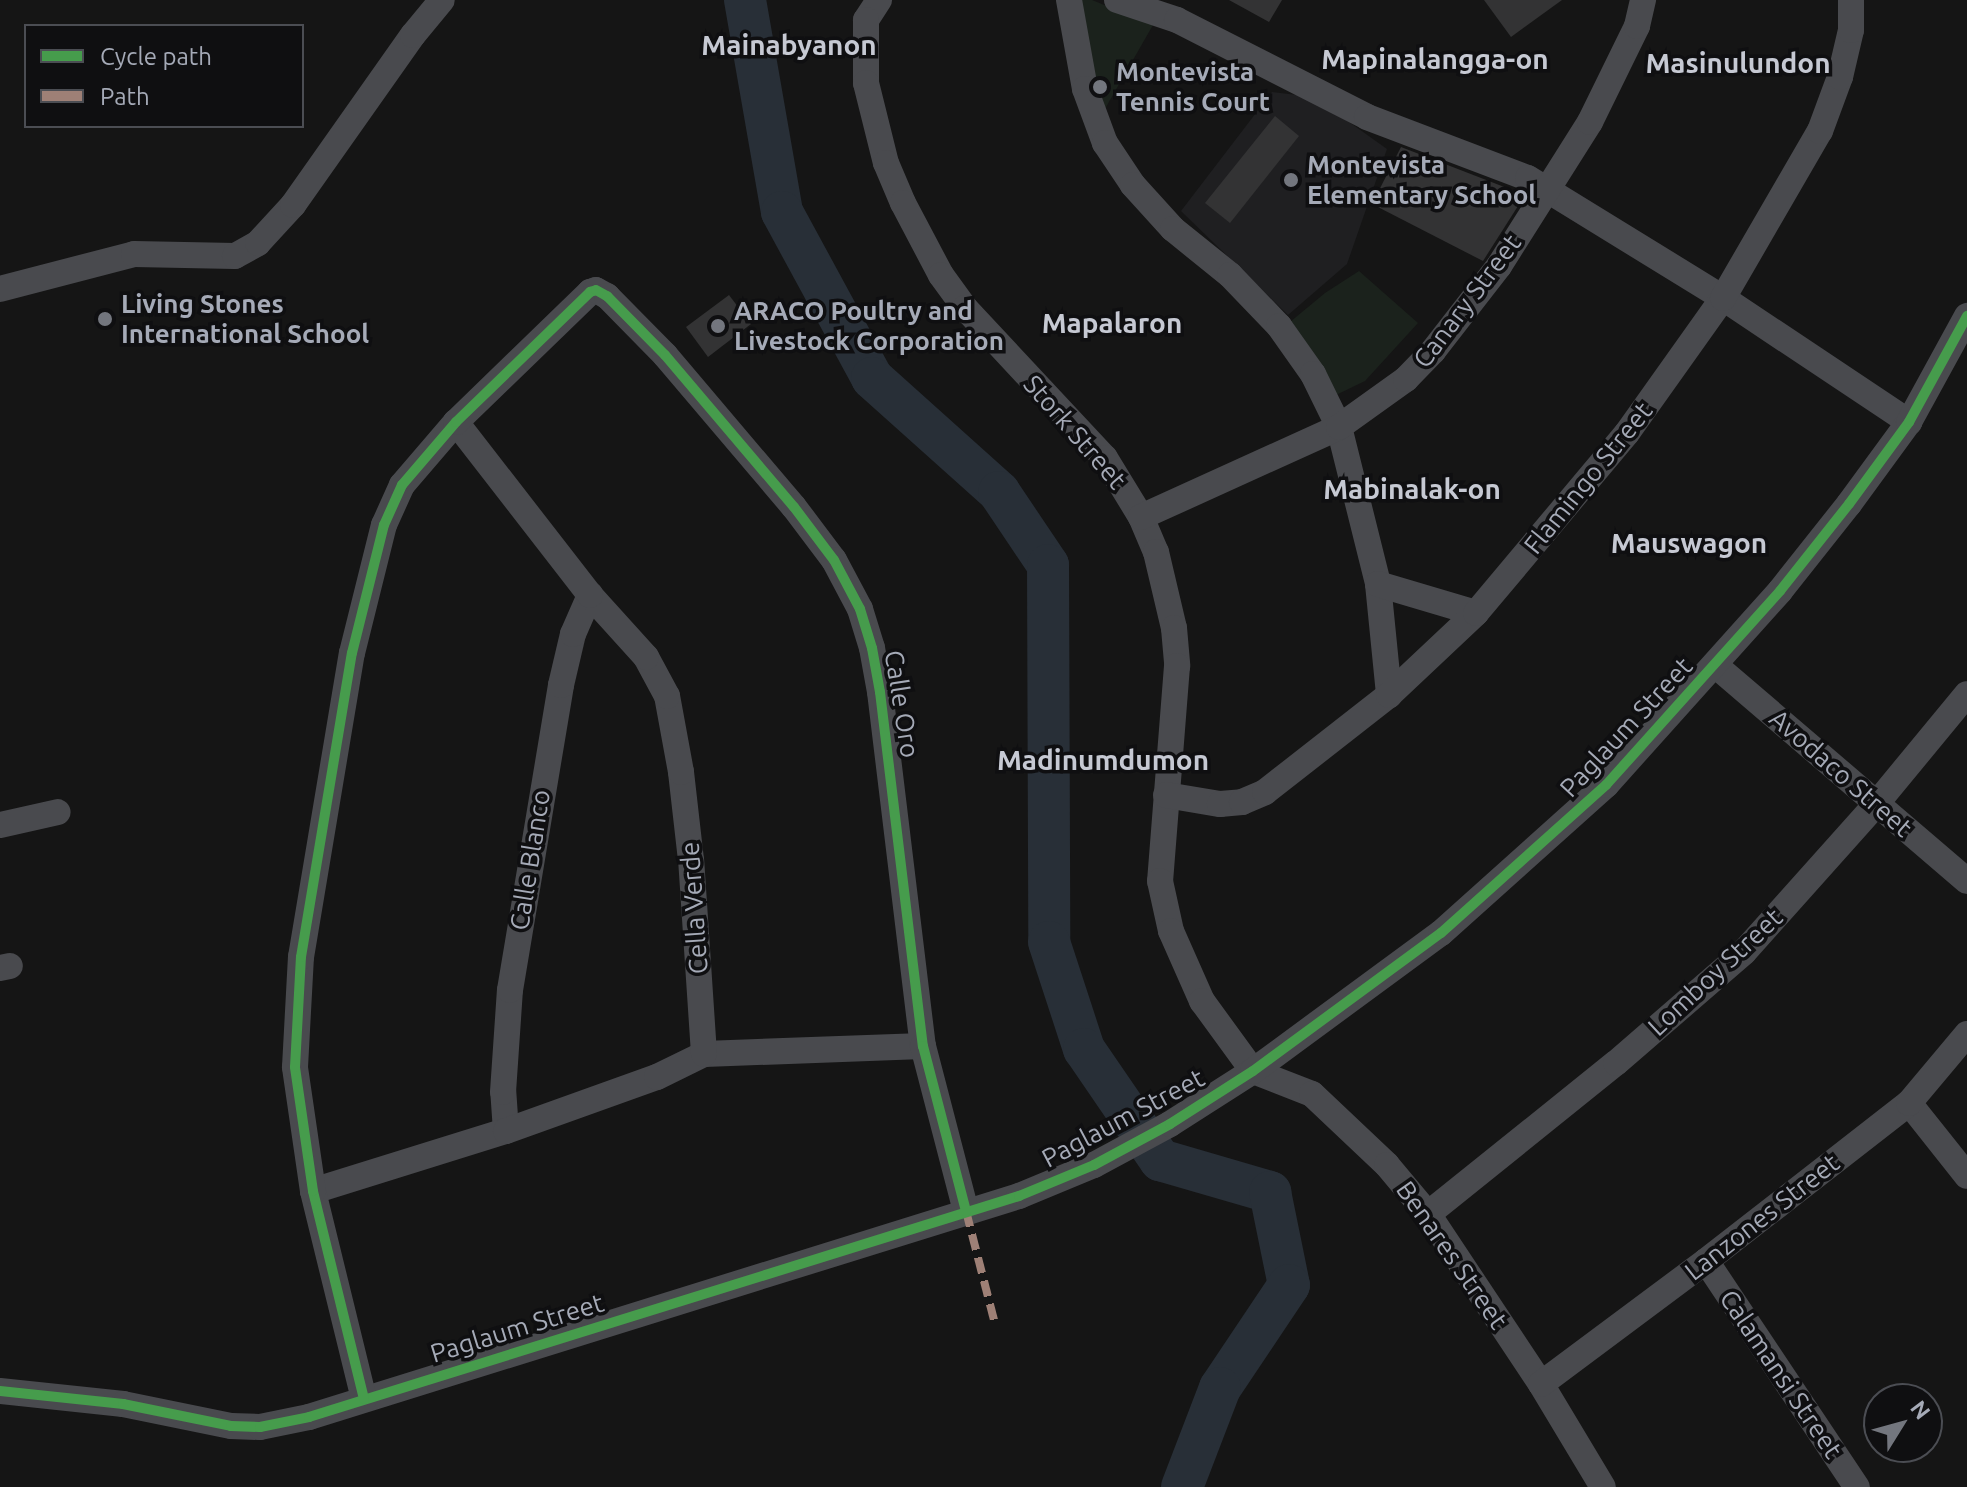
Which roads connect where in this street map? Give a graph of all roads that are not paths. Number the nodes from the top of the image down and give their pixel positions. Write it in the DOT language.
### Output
graph roads {
  1 [pos="442,0"];
  2 [pos="879,0"];
  3 [pos="1069,0"];
  4 [pos="1117,0"];
  5 [pos="1643,0"];
  6 [pos="1851,0"];
  7 [pos="1547,189"];
  8 [pos="0,289"];
  9 [pos="1723,298"];
  10 [pos="1967,316"];
  11 [pos="456,422"];
  12 [pos="1909,422"];
  13 [pos="1339,427"];
  14 [pos="1141,517"];
  15 [pos="1378,584"];
  16 [pos="590,595"];
  17 [pos="1476,613"];
  18 [pos="1715,665"];
  19 [pos="1967,694"];
  20 [pos="1389,695"];
  21 [pos="1166,795"];
  22 [pos="1877,803"];
  23 [pos="58,812"];
  24 [pos="0,825"];
  25 [pos="1967,881"];
  26 [pos="1967,1034"];
  27 [pos="923,1046"];
  28 [pos="704,1054"];
  29 [pos="1253,1071"];
  30 [pos="1909,1103"];
  31 [pos="506,1131"];
  32 [pos="1967,1176"];
  33 [pos="313,1191"];
  34 [pos="966,1211"];
  35 [pos="1428,1214"];
  36 [pos="1706,1261"];
  37 [pos="1541,1384"];
  38 [pos="0,1391"];
  39 [pos="364,1399"];
  40 [pos="1603,1487"];
  41 [pos="1857,1487"];
  1 -- 8 [label="street"];
  2 -- 14 [label="street, Stork Street"];
  3 -- 13 [label="street"];
  4 -- 7 [label="street"];
  5 -- 7 [label="street, Canary Street"];
  6 -- 9 [label="street, Flamingo Street"];
  7 -- 9 [label="street"];
  7 -- 13 [label="street, Canary Street"];
  9 -- 12 [label="street"];
  9 -- 17 [label="street, Flamingo Street"];
  10 -- 12 [label="street, Paglaum Street"];
  11 -- 16 [label="street, Cella Verde"];
  11 -- 27 [label="street, Calle Oro"];
  11 -- 33 [label="street"];
  12 -- 18 [label="street, Paglaum Street"];
  13 -- 14 [label="street, Canary Street"];
  13 -- 15 [label="street"];
  14 -- 21 [label="street, Stork Street"];
  15 -- 17 [label="street"];
  15 -- 20 [label="street"];
  16 -- 28 [label="street, Cella Verde"];
  16 -- 31 [label="street, Calle Blanco"];
  17 -- 20 [label="street, Flamingo Street"];
  18 -- 22 [label="street, Avodaco Street"];
  18 -- 29 [label="street, Paglaum Street"];
  19 -- 22 [label="street, Lomboy Street"];
  20 -- 21 [label="street, Flamingo Street"];
  21 -- 29 [label="street, Stork Street"];
  22 -- 25 [label="street, Avodaco Street"];
  22 -- 35 [label="street, Lomboy Street"];
  23 -- 24 [label="street"];
  26 -- 30 [label="street, Lanzones Street"];
  27 -- 28 [label="street"];
  27 -- 34 [label="street, Calle Oro"];
  28 -- 31 [label="street"];
  29 -- 34 [label="street, Paglaum Street"];
  29 -- 35 [label="street, Benares Street"];
  30 -- 32 [label="street"];
  30 -- 36 [label="street, Lanzones Street"];
  31 -- 33 [label="street"];
  33 -- 39 [label="street"];
  34 -- 39 [label="street, Paglaum Street"];
  35 -- 37 [label="street, Benares Street"];
  36 -- 37 [label="street, Lanzones Street"];
  36 -- 41 [label="street, Calamansi Street"];
  37 -- 40 [label="street, Benares Street"];
  38 -- 39 [label="street, Paglaum Street"];
}
